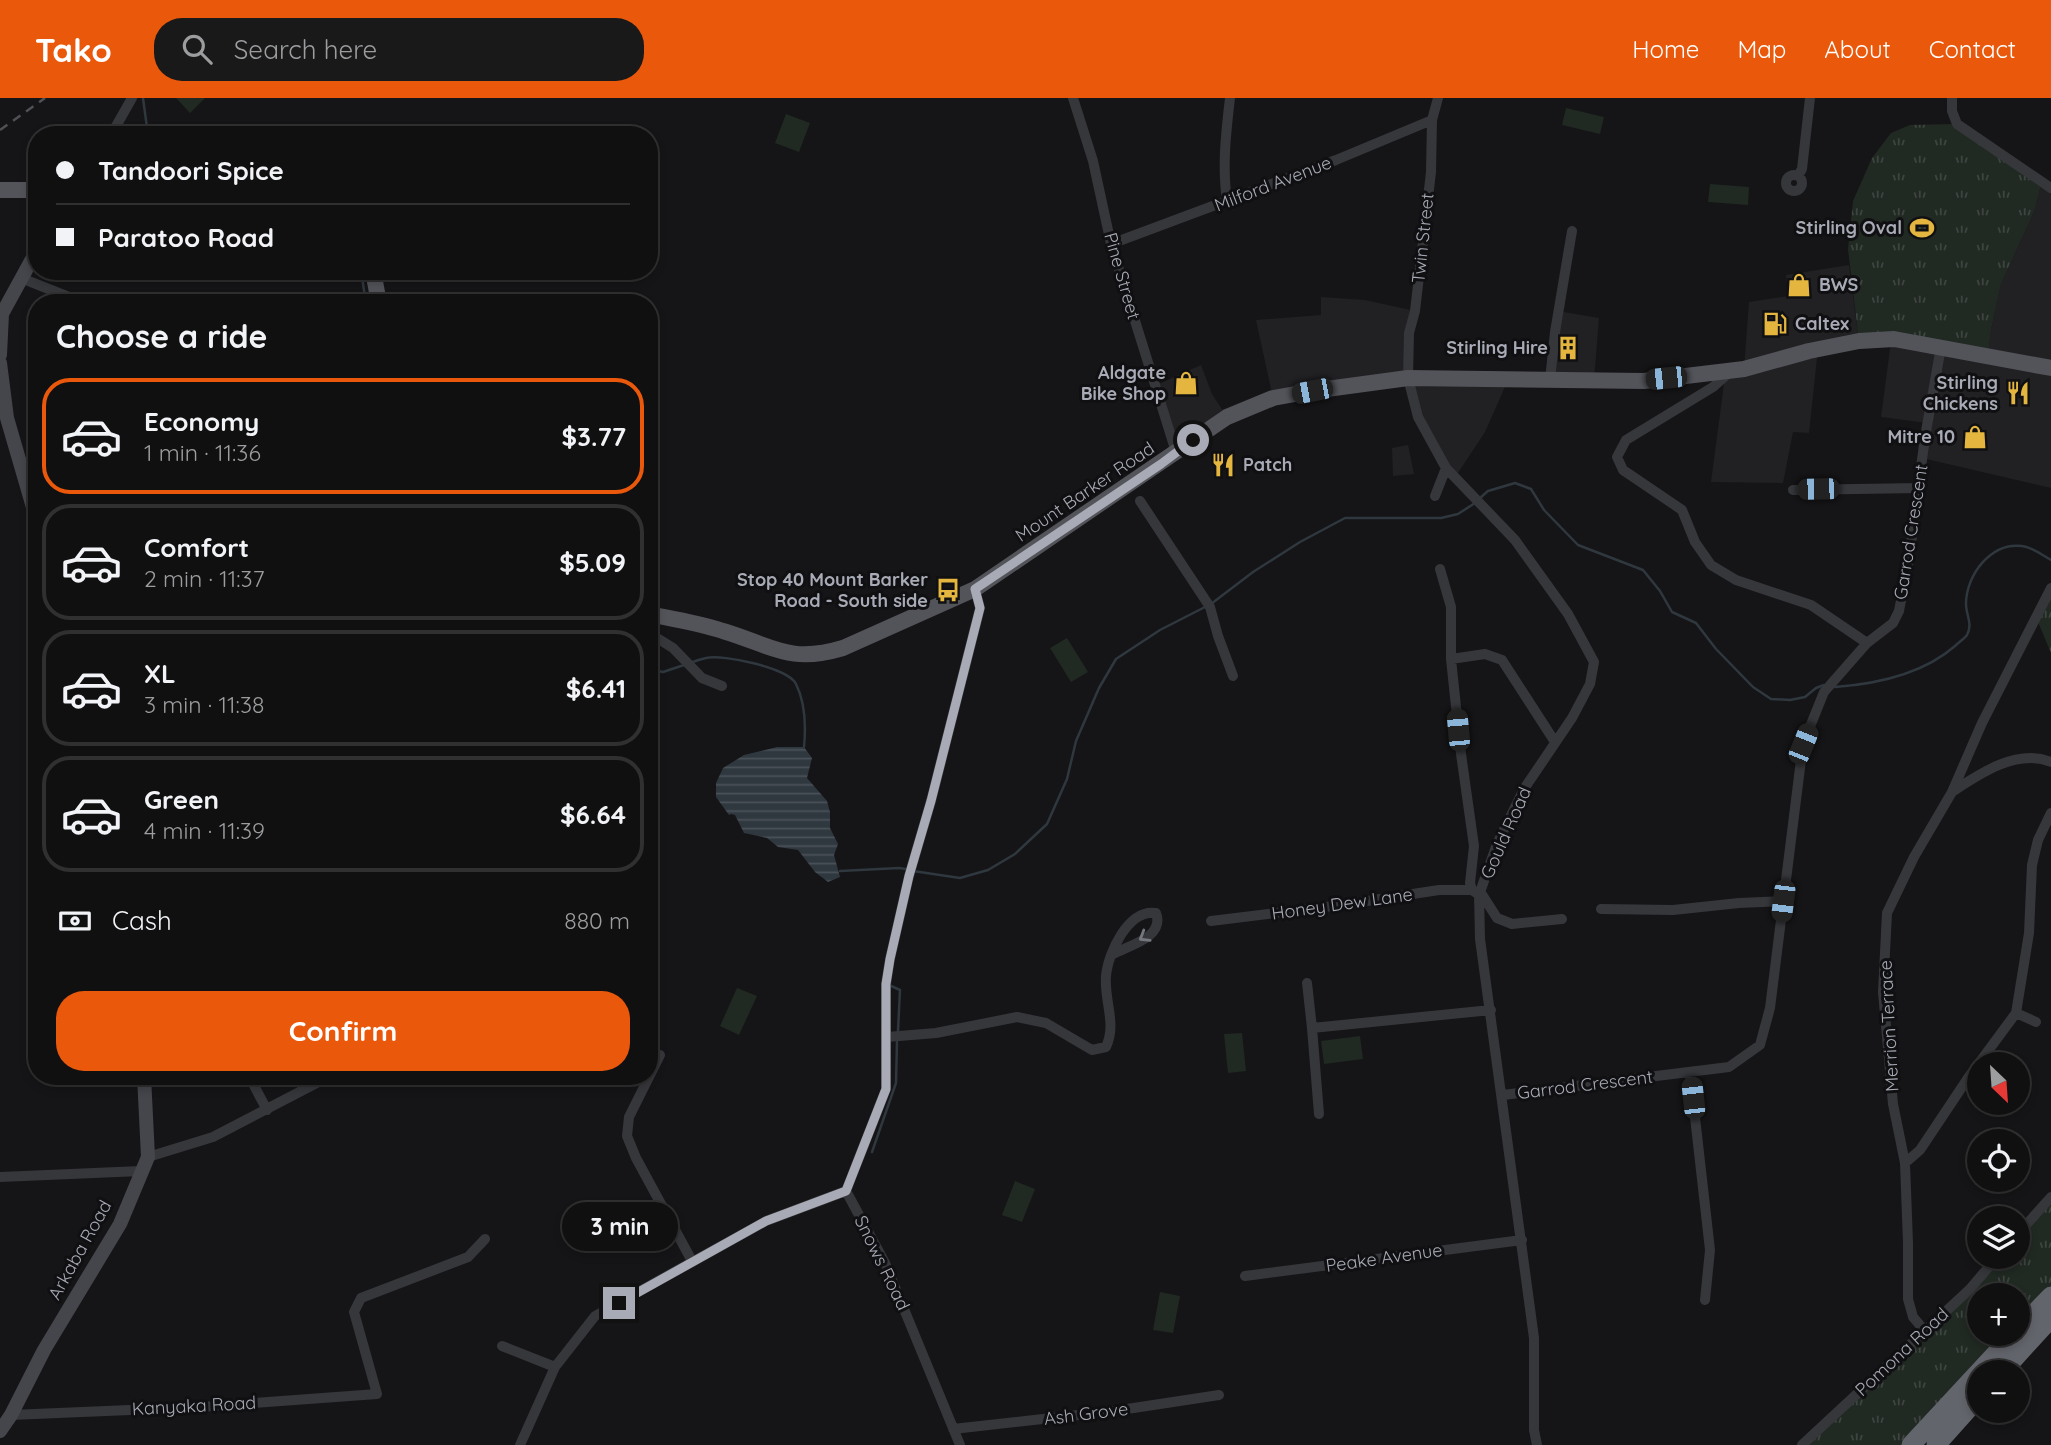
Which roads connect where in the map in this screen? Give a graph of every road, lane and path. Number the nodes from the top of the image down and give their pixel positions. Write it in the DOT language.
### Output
graph roads {
  1 [pos="132,98"];
  2 [pos="1073,98"];
  3 [pos="1230,98"];
  4 [pos="1438,98"];
  5 [pos="1810,98"];
  6 [pos="1952,98"];
  7 [pos="1432,120"];
  8 [pos="116,126"];
  9 [pos="1798,176"];
  10 [pos="2051,188"];
  11 [pos="0,190"];
  12 [pos="28,190"];
  13 [pos="1227,201"];
  14 [pos="1572,231"];
  15 [pos="1111,244"];
  16 [pos="28,266"];
  17 [pos="21,278"];
  18 [pos="61,294"];
  19 [pos="1,314"];
  20 [pos="1941,347"];
  21 [pos="0,355"];
  22 [pos="0,363"];
  23 [pos="2051,368"];
  24 [pos="1731,371"];
  25 [pos="1408,378"];
  26 [pos="1550,380"];
  27 [pos="1176,452"];
  28 [pos="1446,468"];
  29 [pos="1919,488"];
  30 [pos="28,490"];
  31 [pos="1793,490"];
  32 [pos="1435,496"];
  33 [pos="1140,501"];
  34 [pos="1440,569"];
  35 [pos="2051,588"];
  36 [pos="975,589"];
  37 [pos="658,616"];
  38 [pos="658,639"];
  39 [pos="1867,643"];
  40 [pos="1451,659"];
  41 [pos="1233,676"];
  42 [pos="722,686"];
  43 [pos="1555,742"];
  44 [pos="2051,762"];
  45 [pos="1952,792"];
  46 [pos="2051,813"];
  47 [pos="1477,892"];
  48 [pos="1783,901"];
  49 [pos="1601,909"];
  50 [pos="1562,919"];
  51 [pos="1211,921"];
  52 [pos="1114,954"];
  53 [pos="1307,983"];
  54 [pos="1491,1010"];
  55 [pos="2016,1013"];
  56 [pos="2036,1022"];
  57 [pos="1312,1028"];
  58 [pos="887,1037"];
  59 [pos="660,1055"];
  60 [pos="658,1059"];
  61 [pos="1690,1073"];
  62 [pos="144,1085"];
  63 [pos="254,1085"];
  64 [pos="313,1085"];
  65 [pos="645,1085"];
  66 [pos="1503,1095"];
  67 [pos="267,1110"];
  68 [pos="1319,1114"];
  69 [pos="148,1157"];
  70 [pos="1905,1163"];
  71 [pos="141,1171"];
  72 [pos="0,1177"];
  73 [pos="846,1191"];
  74 [pos="2051,1197"];
  75 [pos="2030,1221"];
  76 [pos="485,1239"];
  77 [pos="1522,1240"];
  78 [pos="692,1261"];
  79 [pos="1987,1269"];
  80 [pos="1245,1276"];
  81 [pos="2051,1296"];
  82 [pos="1705,1300"];
  83 [pos="2030,1318"];
  84 [pos="2051,1318"];
  85 [pos="1924,1330"];
  86 [pos="502,1346"];
  87 [pos="2003,1346"];
  88 [pos="2013,1360"];
  89 [pos="555,1367"];
  90 [pos="1219,1395"];
  91 [pos="1967,1410"];
  92 [pos="11,1415"];
  93 [pos="953,1429"];
  94 [pos="0,1431"];
  95 [pos="520,1445"];
  96 [pos="960,1445"];
  97 [pos="1537,1445"];
  98 [pos="1802,1445"];
  99 [pos="1911,1445"];
  100 [pos="1936,1445"];
  1 -- 8 [label="street"];
  2 -- 15 [label="street, Pine Street"];
  3 -- 13 [label="street"];
  4 -- 7 [label="street, Twin Street"];
  5 -- 9 [label="street"];
  6 -- 10 [label="street"];
  7 -- 13 [label="street, Milford Avenue"];
  7 -- 25 [label="street, Twin Street"];
  11 -- 12 [label="main road"];
  13 -- 15 [label="street, Milford Avenue"];
  14 -- 26 [label="street"];
  15 -- 27 [label="street, Pine Street"];
  16 -- 17 [label="street"];
  17 -- 18 [label="street"];
  17 -- 19 [label="street"];
  19 -- 21 [label="street"];
  20 -- 23 [label="main road, Mount Barker Road"];
  20 -- 24 [label="main road, Mount Barker Road"];
  20 -- 29 [label="street, Garrod Crescent"];
  22 -- 30 [label="street"];
  24 -- 26 [label="main road, Mount Barker Road"];
  24 -- 39 [label="street"];
  25 -- 26 [label="main road, Mount Barker Road"];
  25 -- 27 [label="main road, Mount Barker Road"];
  25 -- 28 [label="street, Gould Road"];
  27 -- 36 [label="main road, Mount Barker Road"];
  28 -- 32 [label="street"];
  28 -- 43 [label="street, Gould Road"];
  29 -- 31 [label="street"];
  29 -- 39 [label="street, Garrod Crescent"];
  33 -- 41 [label="street"];
  34 -- 40 [label="street"];
  35 -- 45 [label="street, Merrion Terrace"];
  36 -- 37 [label="main road, Mount Barker Road"];
  36 -- 58 [label="street"];
  38 -- 42 [label="street"];
  39 -- 48 [label="street, Garrod Crescent"];
  40 -- 43 [label="street"];
  40 -- 47 [label="street"];
  43 -- 47 [label="street, Gould Road"];
  44 -- 45 [label="street"];
  45 -- 70 [label="street, Merrion Terrace"];
  46 -- 55 [label="street"];
  47 -- 50 [label="street"];
  47 -- 51 [label="street, Honey Dew Lane"];
  47 -- 54 [label="street, Gould Road"];
  48 -- 49 [label="street"];
  48 -- 61 [label="street, Garrod Crescent"];
  52 -- 52 [label="street, one-way"];
  52 -- 58 [label="street"];
  53 -- 57 [label="street"];
  54 -- 57 [label="street"];
  54 -- 66 [label="street, Gould Road"];
  55 -- 56 [label="street"];
  55 -- 70 [label="street"];
  57 -- 68 [label="street"];
  58 -- 73 [label="street"];
  59 -- 60 [label="street"];
  61 -- 66 [label="street, Garrod Crescent"];
  61 -- 82 [label="street"];
  62 -- 69 [label="street, Arkaba Road"];
  63 -- 67 [label="street"];
  64 -- 67 [label="street"];
  65 -- 78 [label="street"];
  66 -- 77 [label="street, Gould Road"];
  67 -- 69 [label="street"];
  69 -- 71 [label="street, Arkaba Road"];
  70 -- 85 [label="street, Merrion Terrace"];
  71 -- 72 [label="street"];
  71 -- 92 [label="street, Arkaba Road"];
  73 -- 78 [label="street"];
  73 -- 93 [label="street, Snows Road"];
  74 -- 75 [label="street"];
  76 -- 92 [label="street, Kanyaka Road"];
  77 -- 80 [label="street, Peake Avenue"];
  77 -- 97 [label="street, Gould Road"];
  78 -- 89 [label="street"];
  79 -- 85 [label="street, Pomona Road"];
  81 -- 83 [label="highway"];
  84 -- 88 [label="highway"];
  85 -- 98 [label="street, Pomona Road"];
  86 -- 89 [label="street"];
  87 -- 99 [label="highway"];
  89 -- 95 [label="street"];
  90 -- 93 [label="street, Ash Grove"];
  91 -- 100 [label="highway"];
  92 -- 94 [label="street, Arkaba Road"];
  93 -- 96 [label="street, Snows Road"];
}
